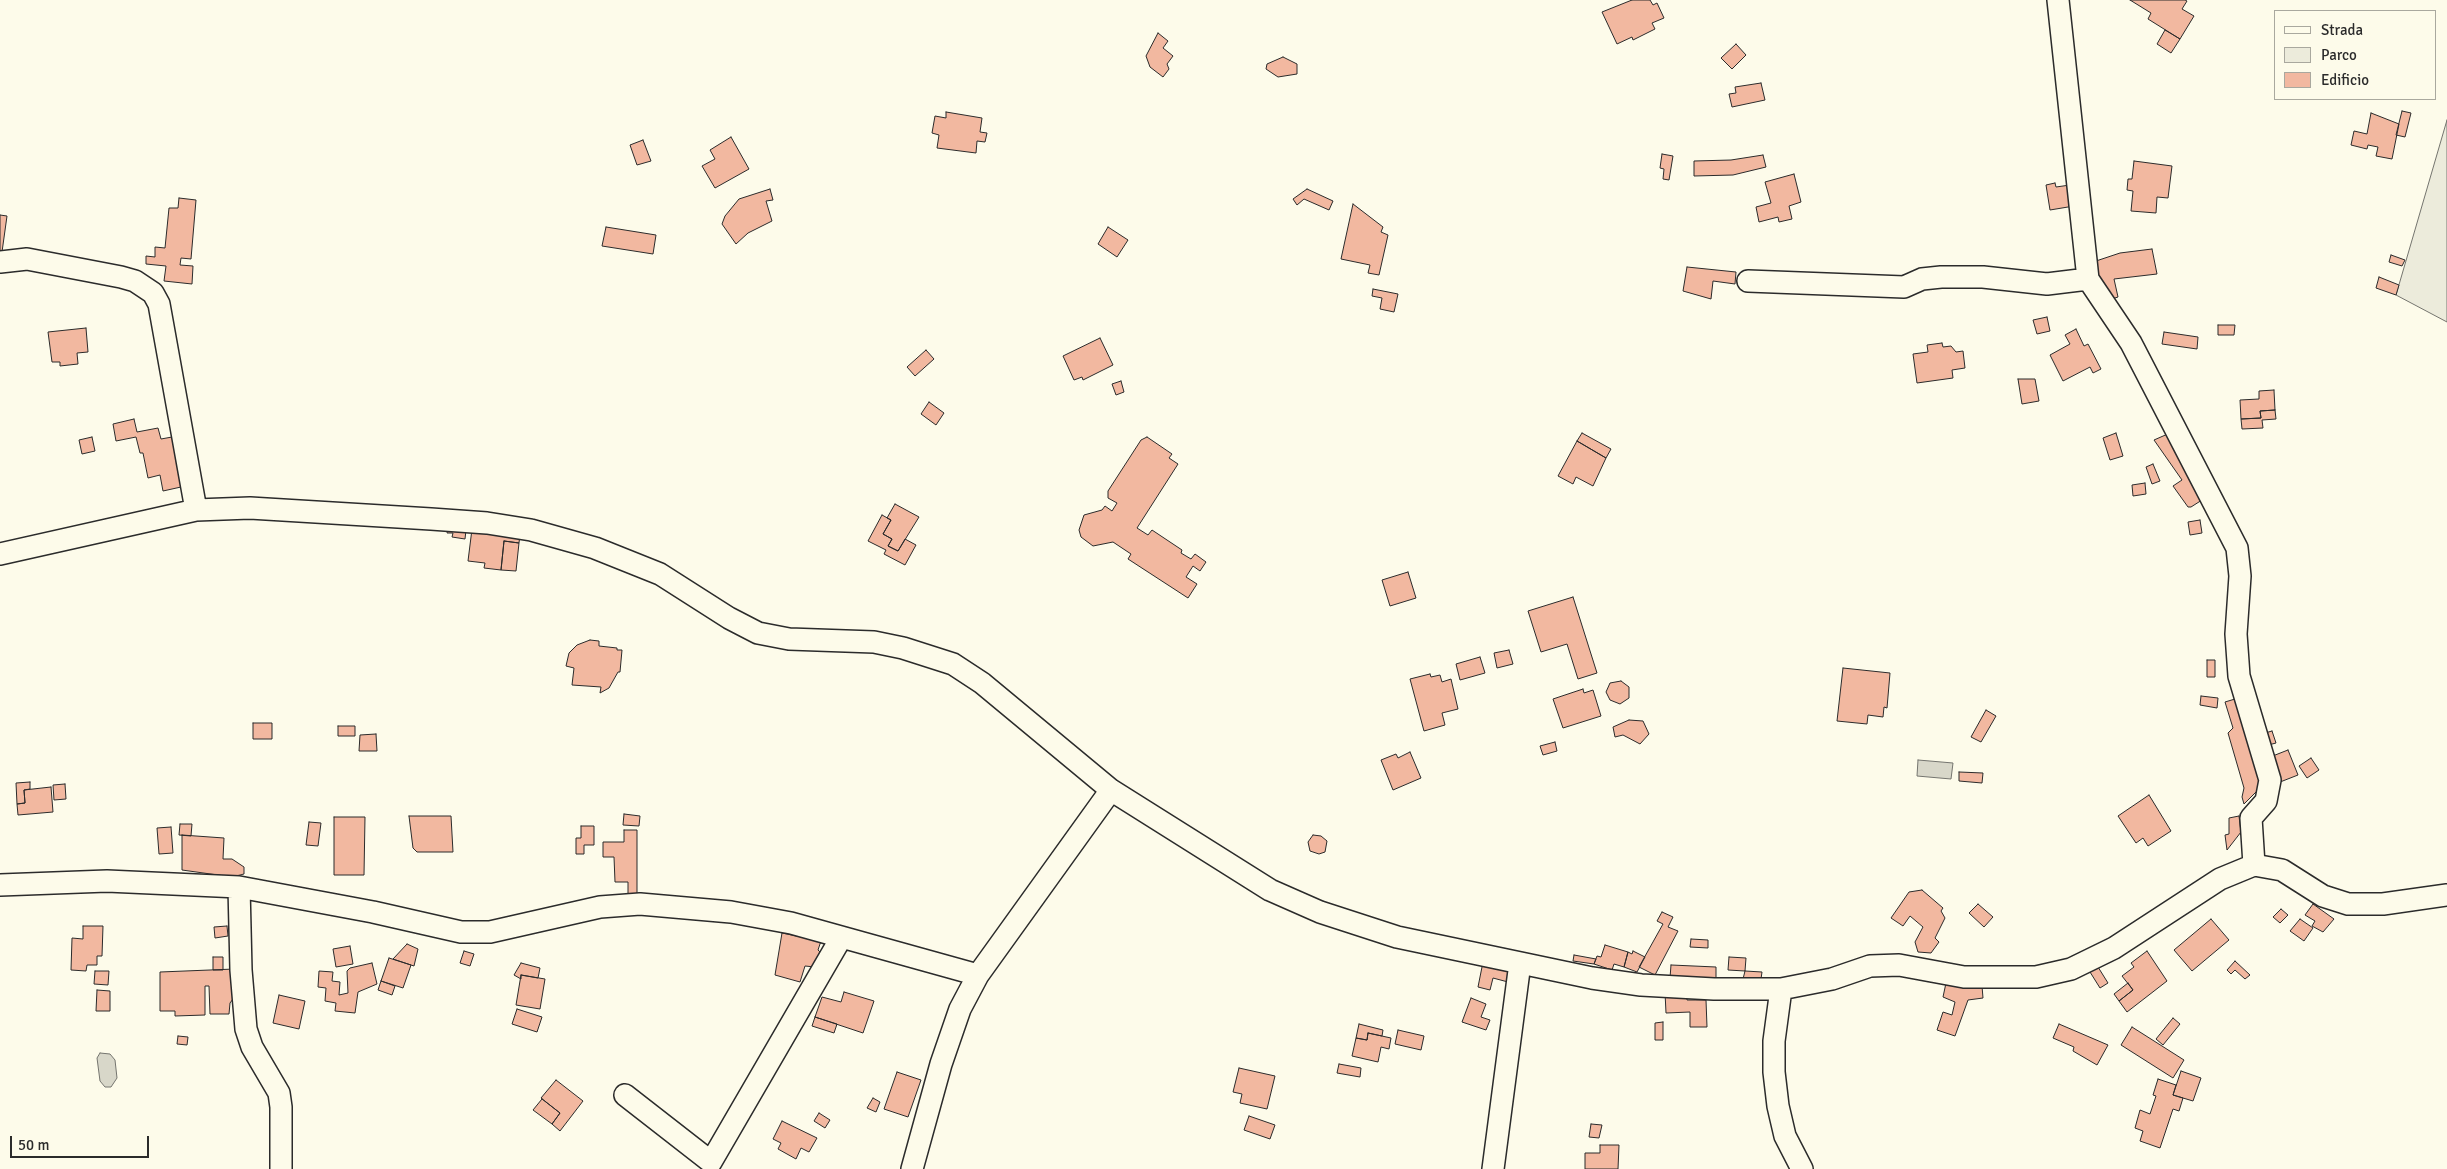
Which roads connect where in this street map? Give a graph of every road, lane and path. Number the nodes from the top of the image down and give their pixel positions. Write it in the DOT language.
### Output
graph roads {
  1 [pos="2058,0"];
  2 [pos="0,262"];
  3 [pos="2088,279"];
  4 [pos="1748,281"];
  5 [pos="196,510"];
  6 [pos="0,554"];
  7 [pos="1111,790"];
  8 [pos="2254,865"];
  9 [pos="0,885"];
  10 [pos="239,887"];
  11 [pos="2447,895"];
  12 [pos="841,938"];
  13 [pos="1520,963"];
  14 [pos="978,975"];
  15 [pos="1781,989"];
  16 [pos="625,1095"];
  17 [pos="281,1169"];
  18 [pos="912,1169"];
  19 [pos="1493,1169"];
  20 [pos="1802,1169"];
  1 -- 3 [label="street"];
  2 -- 5 [label="street"];
  3 -- 4 [label="street"];
  3 -- 8 [label="street"];
  5 -- 6 [label="street"];
  5 -- 7 [label="street"];
  7 -- 13 [label="street"];
  7 -- 14 [label="street"];
  8 -- 11 [label="street"];
  8 -- 15 [label="street"];
  9 -- 10 [label="street"];
  10 -- 12 [label="street"];
  10 -- 17 [label="street"];
  12 -- 14 [label="street"];
  12 -- 16 [label="street"];
  13 -- 15 [label="street"];
  13 -- 19 [label="street"];
  14 -- 18 [label="street"];
  15 -- 20 [label="street"];
}
